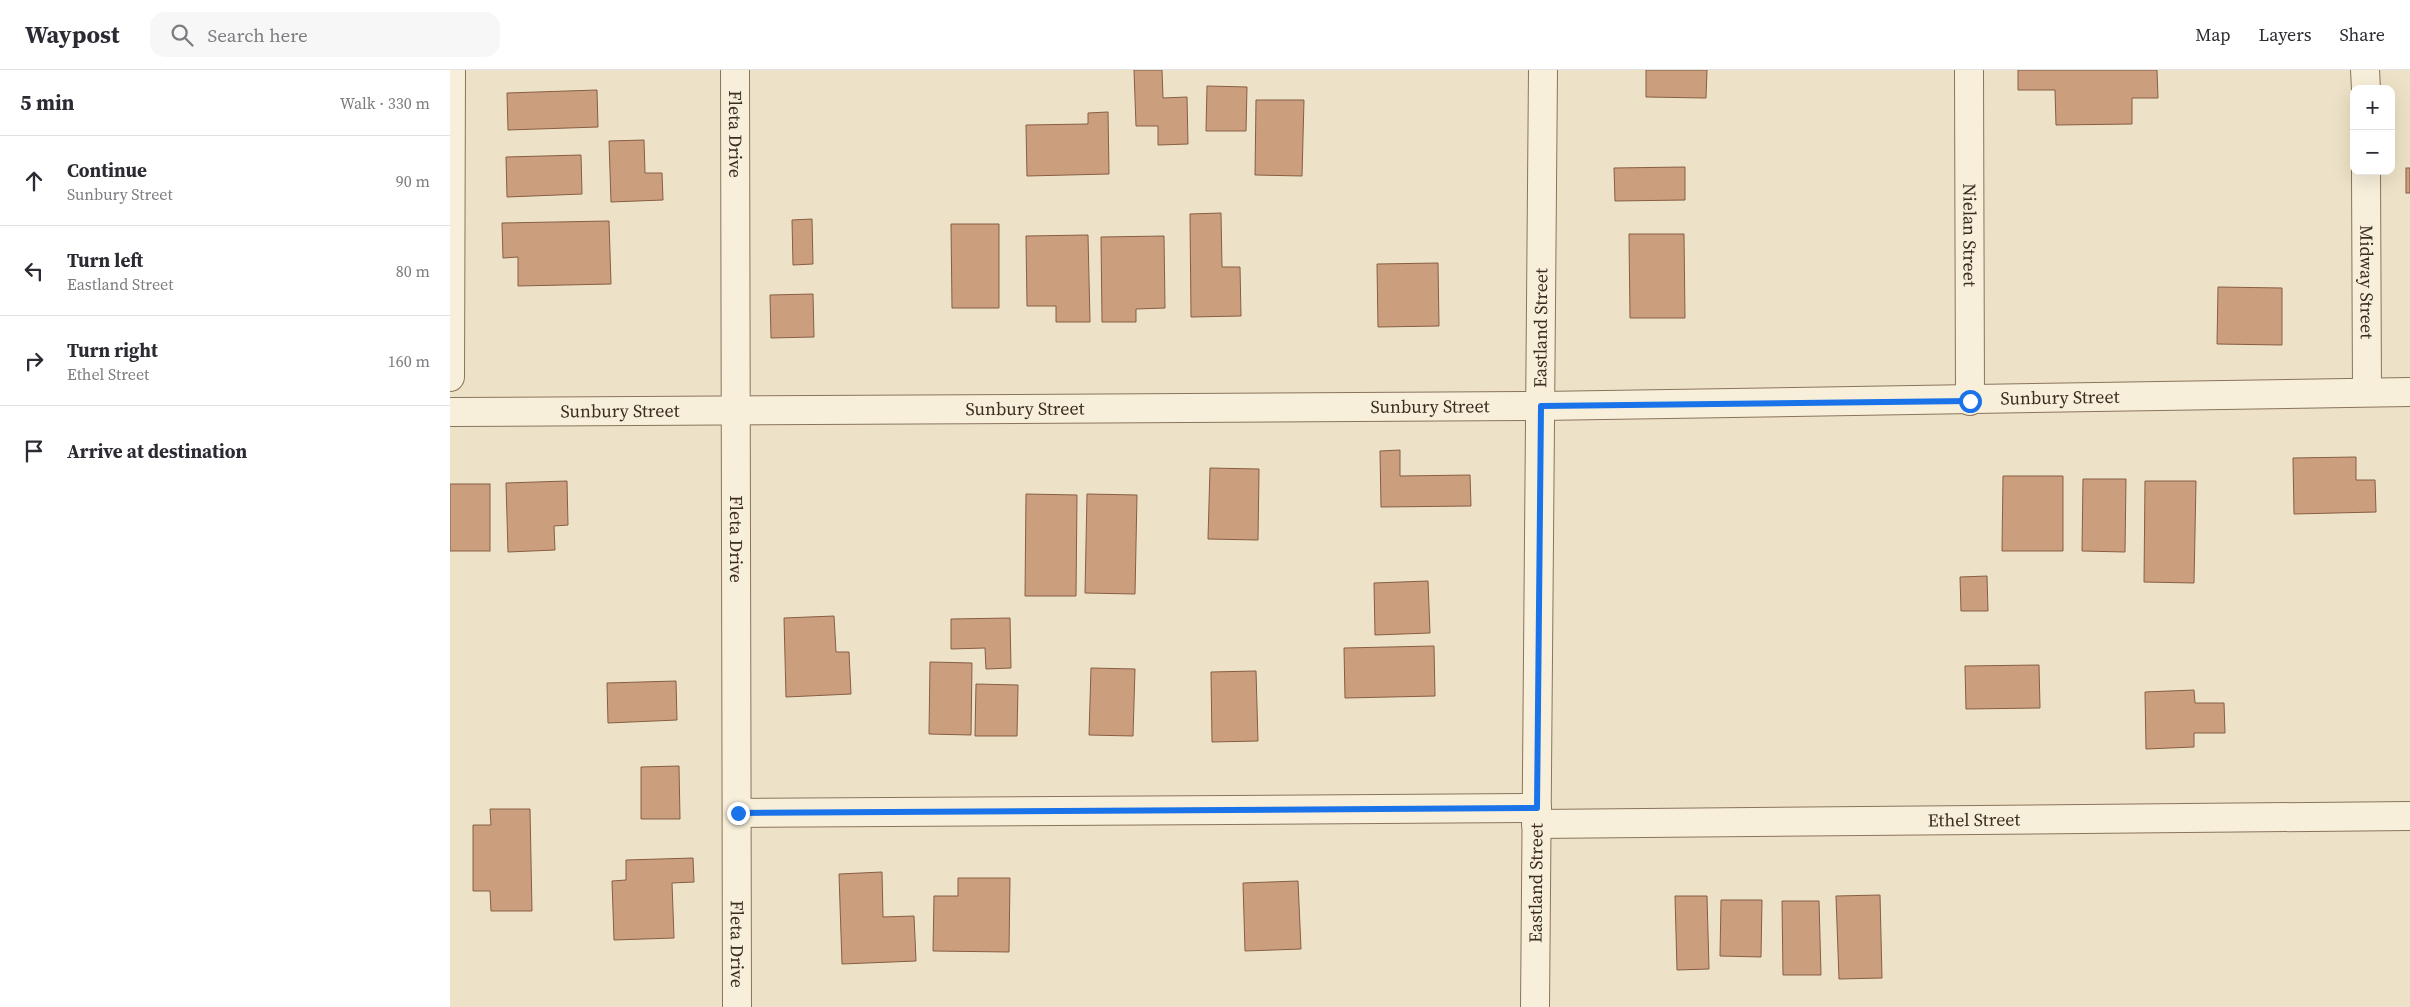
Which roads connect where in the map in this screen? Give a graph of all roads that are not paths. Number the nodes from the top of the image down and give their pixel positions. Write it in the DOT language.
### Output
graph roads {
  1 [pos="451,70"];
  2 [pos="735,70"];
  3 [pos="1543,70"];
  4 [pos="1968,70"];
  5 [pos="2366,70"];
  6 [pos="2366,85"];
  7 [pos="2366,175"];
  8 [pos="450,377"];
  9 [pos="2367,392"];
  10 [pos="2410,392"];
  11 [pos="1970,401"];
  12 [pos="1541,406"];
  13 [pos="736,411"];
  14 [pos="450,412"];
  15 [pos="738,813"];
  16 [pos="1536,816"];
  17 [pos="2410,816"];
  18 [pos="737,1007"];
  19 [pos="1535,1007"];
  1 -- 8 [label="street"];
  2 -- 13 [label="street, Fleta Drive"];
  3 -- 12 [label="street, Eastland Street"];
  4 -- 11 [label="street, Nielan Street"];
  5 -- 6 [label="street"];
  7 -- 9 [label="street, Midway Street"];
  9 -- 10 [label="street, Sunbury Street"];
  9 -- 11 [label="street, Sunbury Street"];
  11 -- 12 [label="street, Sunbury Street"];
  12 -- 13 [label="street, Sunbury Street"];
  12 -- 16 [label="street, Eastland Street"];
  13 -- 14 [label="street, Sunbury Street"];
  13 -- 15 [label="street, Fleta Drive"];
  15 -- 16 [label="street, Ethel Street"];
  15 -- 18 [label="street, Fleta Drive"];
  16 -- 17 [label="street, Ethel Street"];
  16 -- 19 [label="street, Eastland Street"];
}
